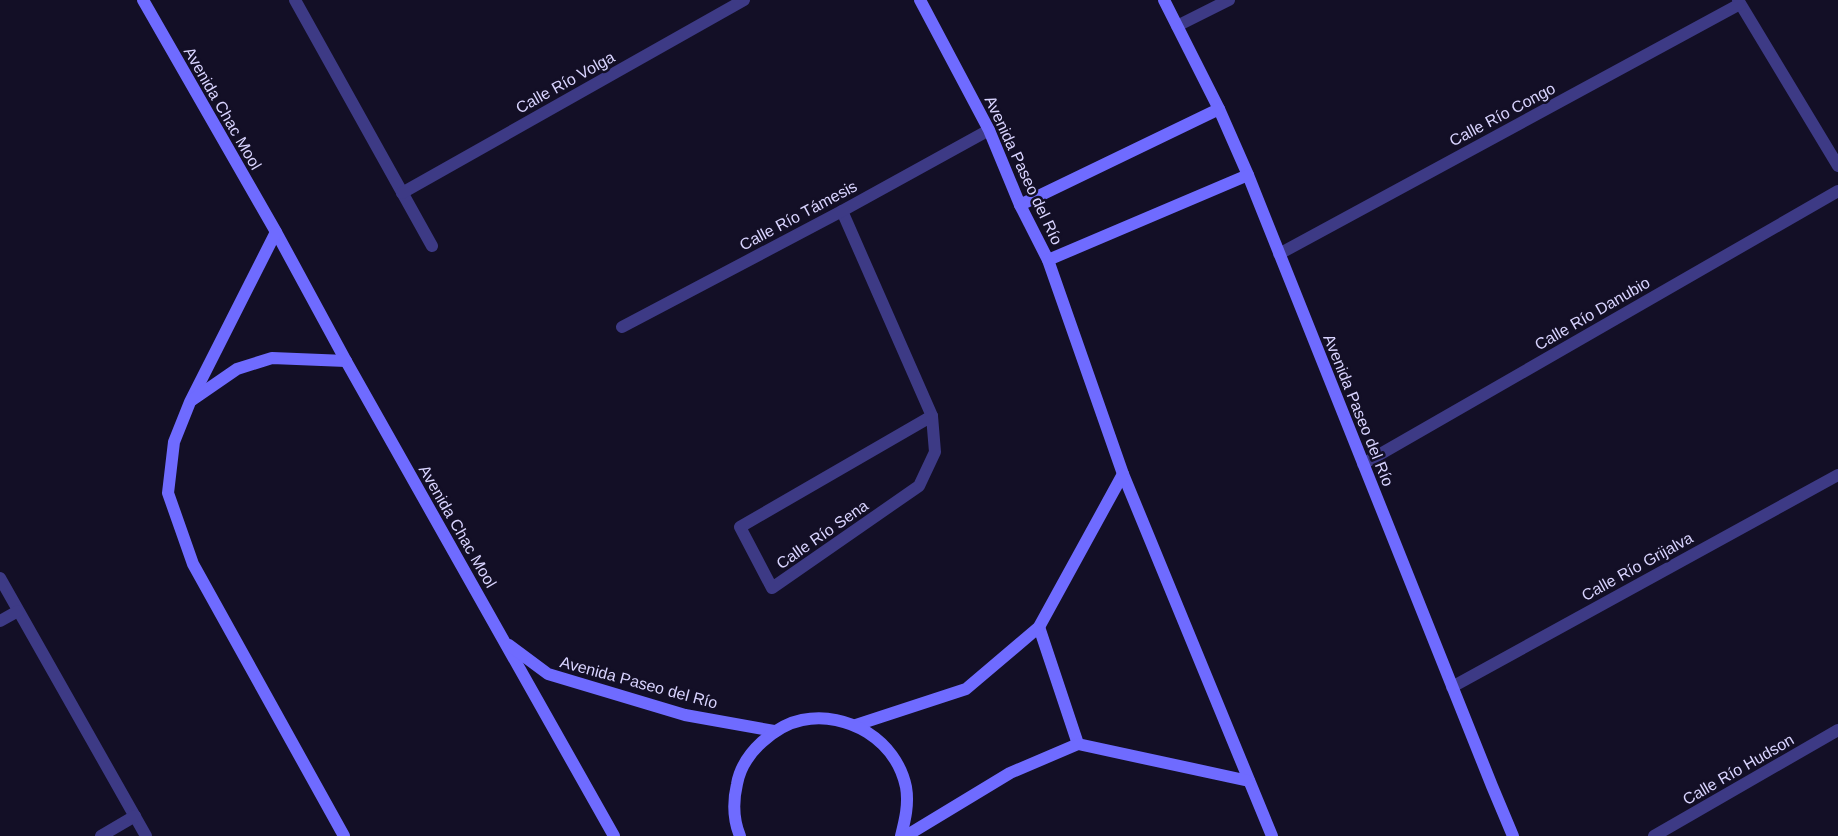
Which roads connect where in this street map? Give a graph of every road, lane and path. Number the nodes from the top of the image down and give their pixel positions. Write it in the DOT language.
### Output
graph roads {
  1 [pos="143,0"];
  2 [pos="296,0"];
  3 [pos="744,0"];
  4 [pos="920,0"];
  5 [pos="1164,0"];
  6 [pos="1229,0"];
  7 [pos="1739,2"];
  8 [pos="1177,26"];
  9 [pos="1219,109"];
  10 [pos="989,130"];
  11 [pos="1838,166"];
  12 [pos="1248,175"];
  13 [pos="1838,191"];
  14 [pos="402,193"];
  15 [pos="1020,205"];
  16 [pos="842,211"];
  17 [pos="276,232"];
  18 [pos="432,246"];
  19 [pos="1279,254"];
  20 [pos="1048,260"];
  21 [pos="622,327"];
  22 [pos="346,361"];
  23 [pos="190,402"];
  24 [pos="932,416"];
  25 [pos="1363,464"];
  26 [pos="1123,474"];
  27 [pos="1838,475"];
  28 [pos="0,578"];
  29 [pos="18,611"];
  30 [pos="0,621"];
  31 [pos="1039,628"];
  32 [pos="505,642"];
  33 [pos="1452,687"];
  34 [pos="856,725"];
  35 [pos="1838,730"];
  36 [pos="774,731"];
  37 [pos="1078,744"];
  38 [pos="1249,781"];
  39 [pos="135,816"];
  40 [pos="101,836"];
  41 [pos="146,836"];
  42 [pos="344,836"];
  43 [pos="614,836"];
  44 [pos="740,836"];
  45 [pos="901,836"];
  46 [pos="906,836"];
  47 [pos="1272,836"];
  48 [pos="1513,836"];
  49 [pos="1654,836"];
  1 -- 17 [label="street, Avenida Chac Mool"];
  2 -- 14 [label="street"];
  3 -- 14 [label="street, Calle Río Volga"];
  4 -- 10 [label="street, Avenida Paseo del Río"];
  5 -- 8 [label="street, Avenida Paseo del Río"];
  6 -- 8 [label="street"];
  7 -- 11 [label="street"];
  7 -- 19 [label="street, Calle Río Congo"];
  8 -- 9 [label="street, Avenida Paseo del Río"];
  9 -- 12 [label="street, Avenida Paseo del Río"];
  9 -- 15 [label="street"];
  10 -- 15 [label="street, Avenida Paseo del Río"];
  10 -- 16 [label="street, Calle Río Támesis"];
  12 -- 19 [label="street, Avenida Paseo del Río"];
  12 -- 20 [label="street"];
  13 -- 25 [label="street, Calle Río Danubio"];
  14 -- 18 [label="street"];
  15 -- 20 [label="street, Avenida Paseo del Río"];
  16 -- 21 [label="street, Calle Río Támesis"];
  16 -- 24 [label="street, Calle Río Sena"];
  17 -- 22 [label="street, Avenida Chac Mool"];
  17 -- 23 [label="street"];
  19 -- 25 [label="street, Avenida Paseo del Río"];
  20 -- 26 [label="street, Avenida Paseo del Río"];
  22 -- 23 [label="street"];
  22 -- 32 [label="street, Avenida Chac Mool"];
  23 -- 42 [label="street"];
  24 -- 24 [label="street, Calle Río Sena"];
  25 -- 33 [label="street, Avenida Paseo del Río"];
  26 -- 31 [label="street"];
  26 -- 38 [label="street, Avenida Paseo del Río"];
  27 -- 33 [label="street, Calle Río Grijalva"];
  28 -- 29 [label="street"];
  29 -- 30 [label="street"];
  29 -- 39 [label="street"];
  31 -- 34 [label="street"];
  31 -- 37 [label="street"];
  32 -- 36 [label="street, Avenida Paseo del Río"];
  32 -- 43 [label="street, Avenida Chac Mool"];
  33 -- 48 [label="street, Avenida Paseo del Río"];
  34 -- 36 [label="street"];
  34 -- 45 [label="street"];
  35 -- 49 [label="street, Calle Río Hudson"];
  36 -- 44 [label="street"];
  37 -- 38 [label="street"];
  37 -- 46 [label="street"];
  38 -- 47 [label="street, Avenida Paseo del Río"];
  39 -- 40 [label="street"];
  39 -- 41 [label="street"];
}
